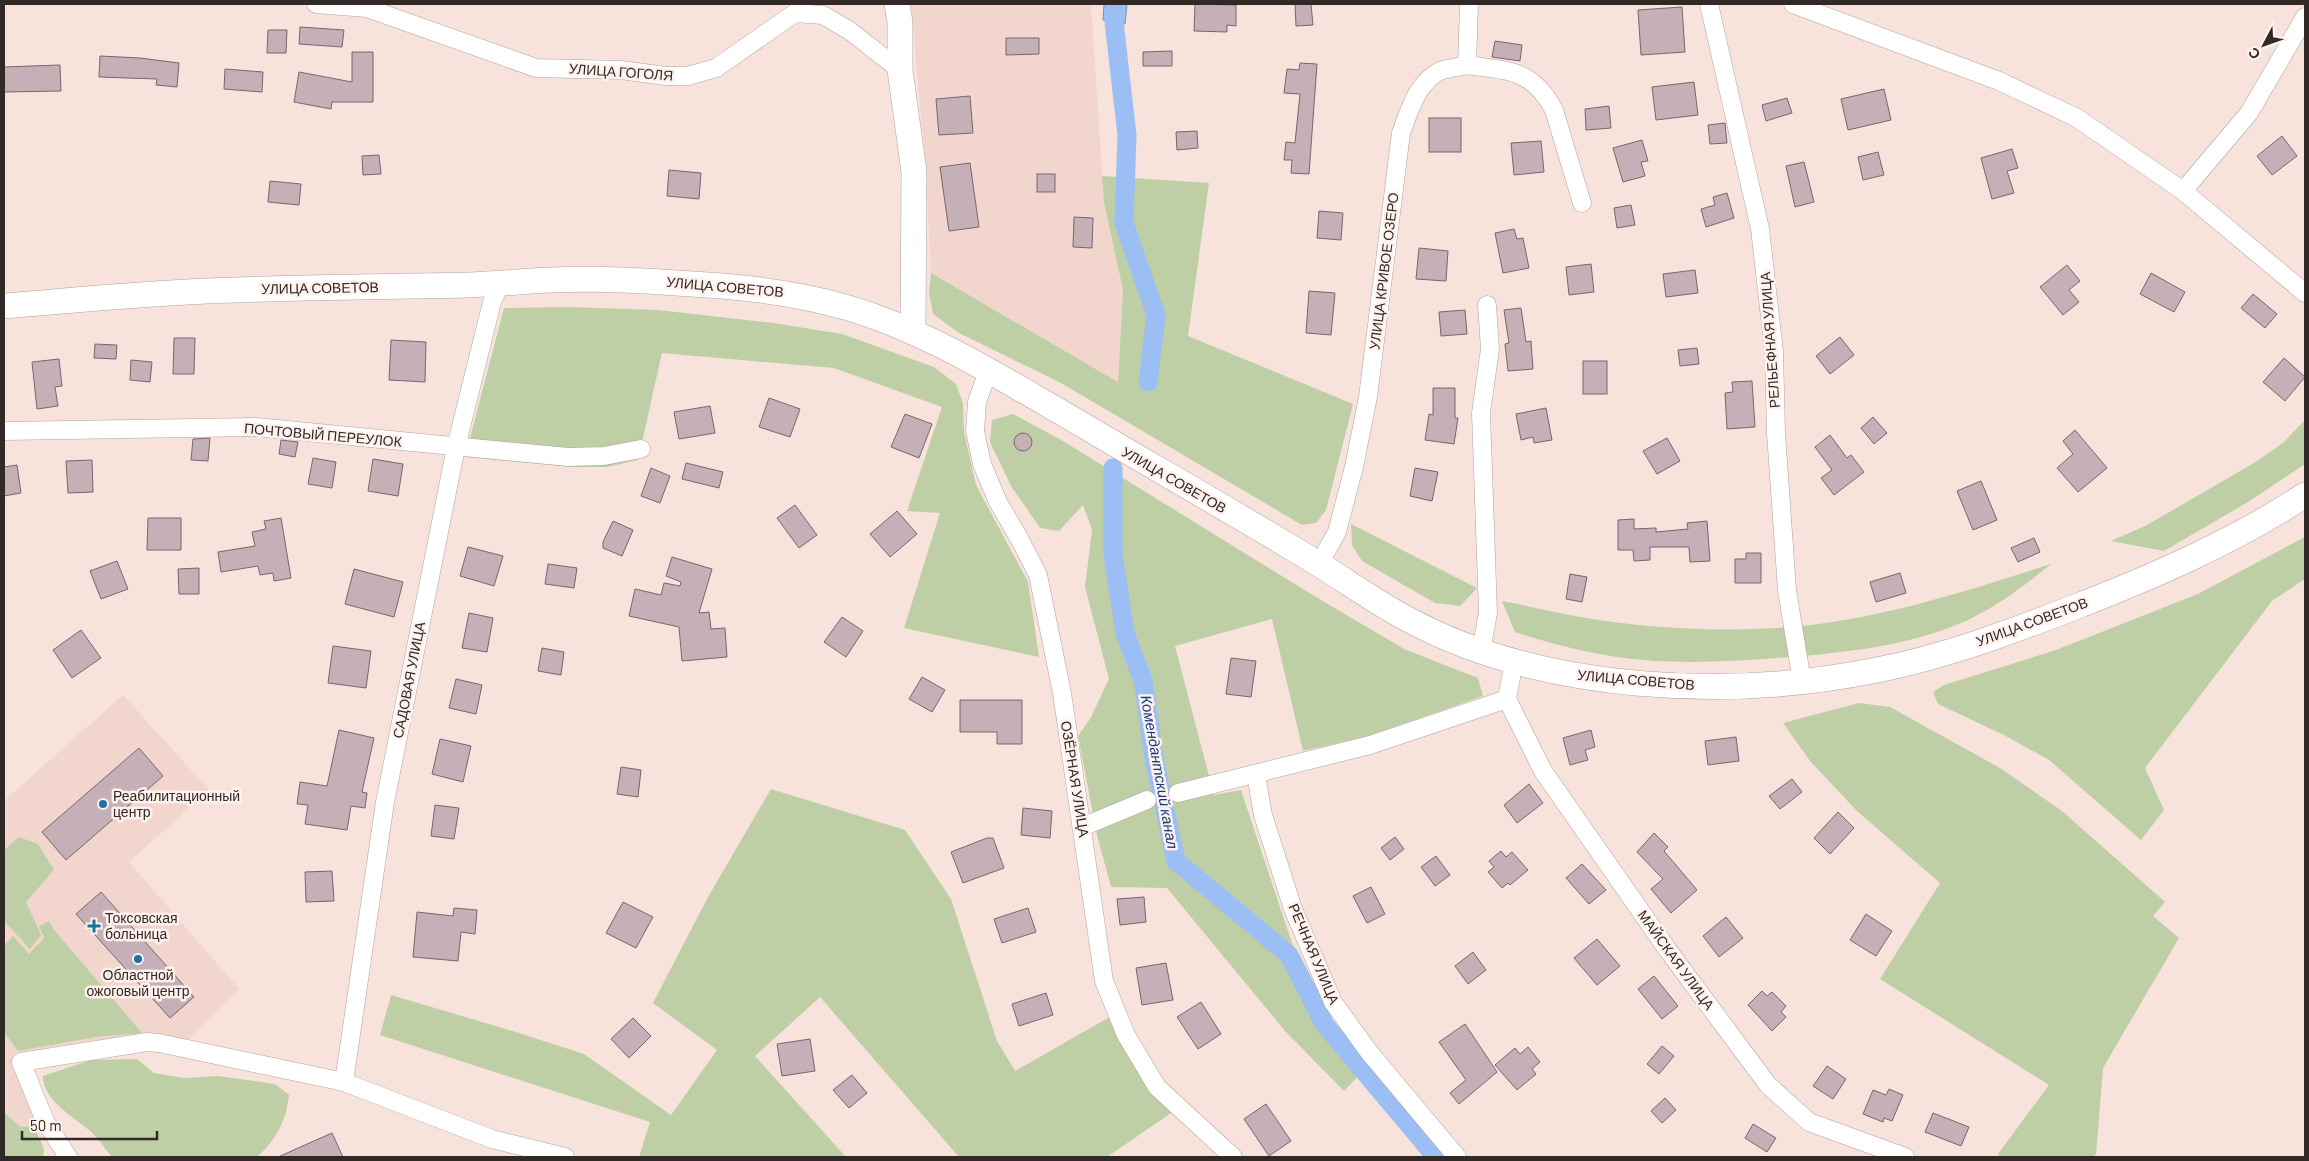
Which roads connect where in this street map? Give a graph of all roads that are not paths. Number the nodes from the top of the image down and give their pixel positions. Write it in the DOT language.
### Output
graph roads {
  1 [pos="316,4"];
  2 [pos="898,4"];
  3 [pos="1469,4"];
  4 [pos="1709,4"];
  5 [pos="1793,4"];
  6 [pos="2305,17"];
  7 [pos="1467,65"];
  8 [pos="900,70"];
  9 [pos="2183,191"];
  10 [pos="1582,203"];
  11 [pos="500,284"];
  12 [pos="2305,293"];
  13 [pos="1487,305"];
  14 [pos="4,306"];
  15 [pos="913,332"];
  16 [pos="988,371"];
  17 [pos="4,431"];
  18 [pos="456,446"];
  19 [pos="641,449"];
  20 [pos="2305,495"];
  21 [pos="1318,564"];
  22 [pos="1481,652"];
  23 [pos="1514,661"];
  24 [pos="1802,682"];
  25 [pos="1507,699"];
  26 [pos="1256,774"];
  27 [pos="1178,793"];
  28 [pos="1147,800"];
  29 [pos="1082,827"];
  30 [pos="344,1082"];
  31 [pos="68,1157"];
  32 [pos="565,1157"];
  33 [pos="1233,1157"];
  34 [pos="1457,1157"];
  35 [pos="1905,1157"];
  1 -- 8 [label="street, УЛИЦА ГОГОЛЯ"];
  2 -- 8 [label="main road"];
  3 -- 7 [label="street"];
  4 -- 24 [label="street, РЕЛЬЕФНАЯ УЛИЦА"];
  5 -- 9 [label="street"];
  6 -- 9 [label="street"];
  7 -- 10 [label="street, УЛИЦА КРИВОЕ ОЗЕРО"];
  7 -- 21 [label="street, УЛИЦА КРИВОЕ ОЗЕРО"];
  8 -- 15 [label="main road"];
  9 -- 12 [label="street"];
  11 -- 14 [label="main road, УЛИЦА СОВЕТОВ"];
  11 -- 15 [label="main road, УЛИЦА СОВЕТОВ"];
  11 -- 18 [label="street, САДОВАЯ УЛИЦА"];
  13 -- 22 [label="street"];
  15 -- 16 [label="main road, УЛИЦА СОВЕТОВ"];
  16 -- 21 [label="main road, УЛИЦА СОВЕТОВ"];
  16 -- 29 [label="street, ОЗЁРНАЯ УЛИЦА"];
  17 -- 18 [label="street, ПОЧТОВЫЙ ПЕРЕУЛОК"];
  18 -- 19 [label="street, ПОЧТОВЫЙ ПЕРЕУЛОК"];
  18 -- 30 [label="street, САДОВАЯ УЛИЦА"];
  20 -- 24 [label="main road, УЛИЦА СОВЕТОВ"];
  21 -- 22 [label="main road, УЛИЦА СОВЕТОВ"];
  22 -- 23 [label="main road, УЛИЦА СОВЕТОВ"];
  23 -- 24 [label="main road, УЛИЦА СОВЕТОВ"];
  23 -- 25 [label="street"];
  25 -- 26 [label="street"];
  25 -- 35 [label="street, МАЙСКАЯ УЛИЦА"];
  26 -- 27 [label="street"];
  26 -- 34 [label="street, РЕЧНАЯ УЛИЦА"];
  28 -- 29 [label="street"];
  29 -- 33 [label="street, ОЗЁРНАЯ УЛИЦА"];
  30 -- 31 [label="street"];
  30 -- 32 [label="street"];
}
